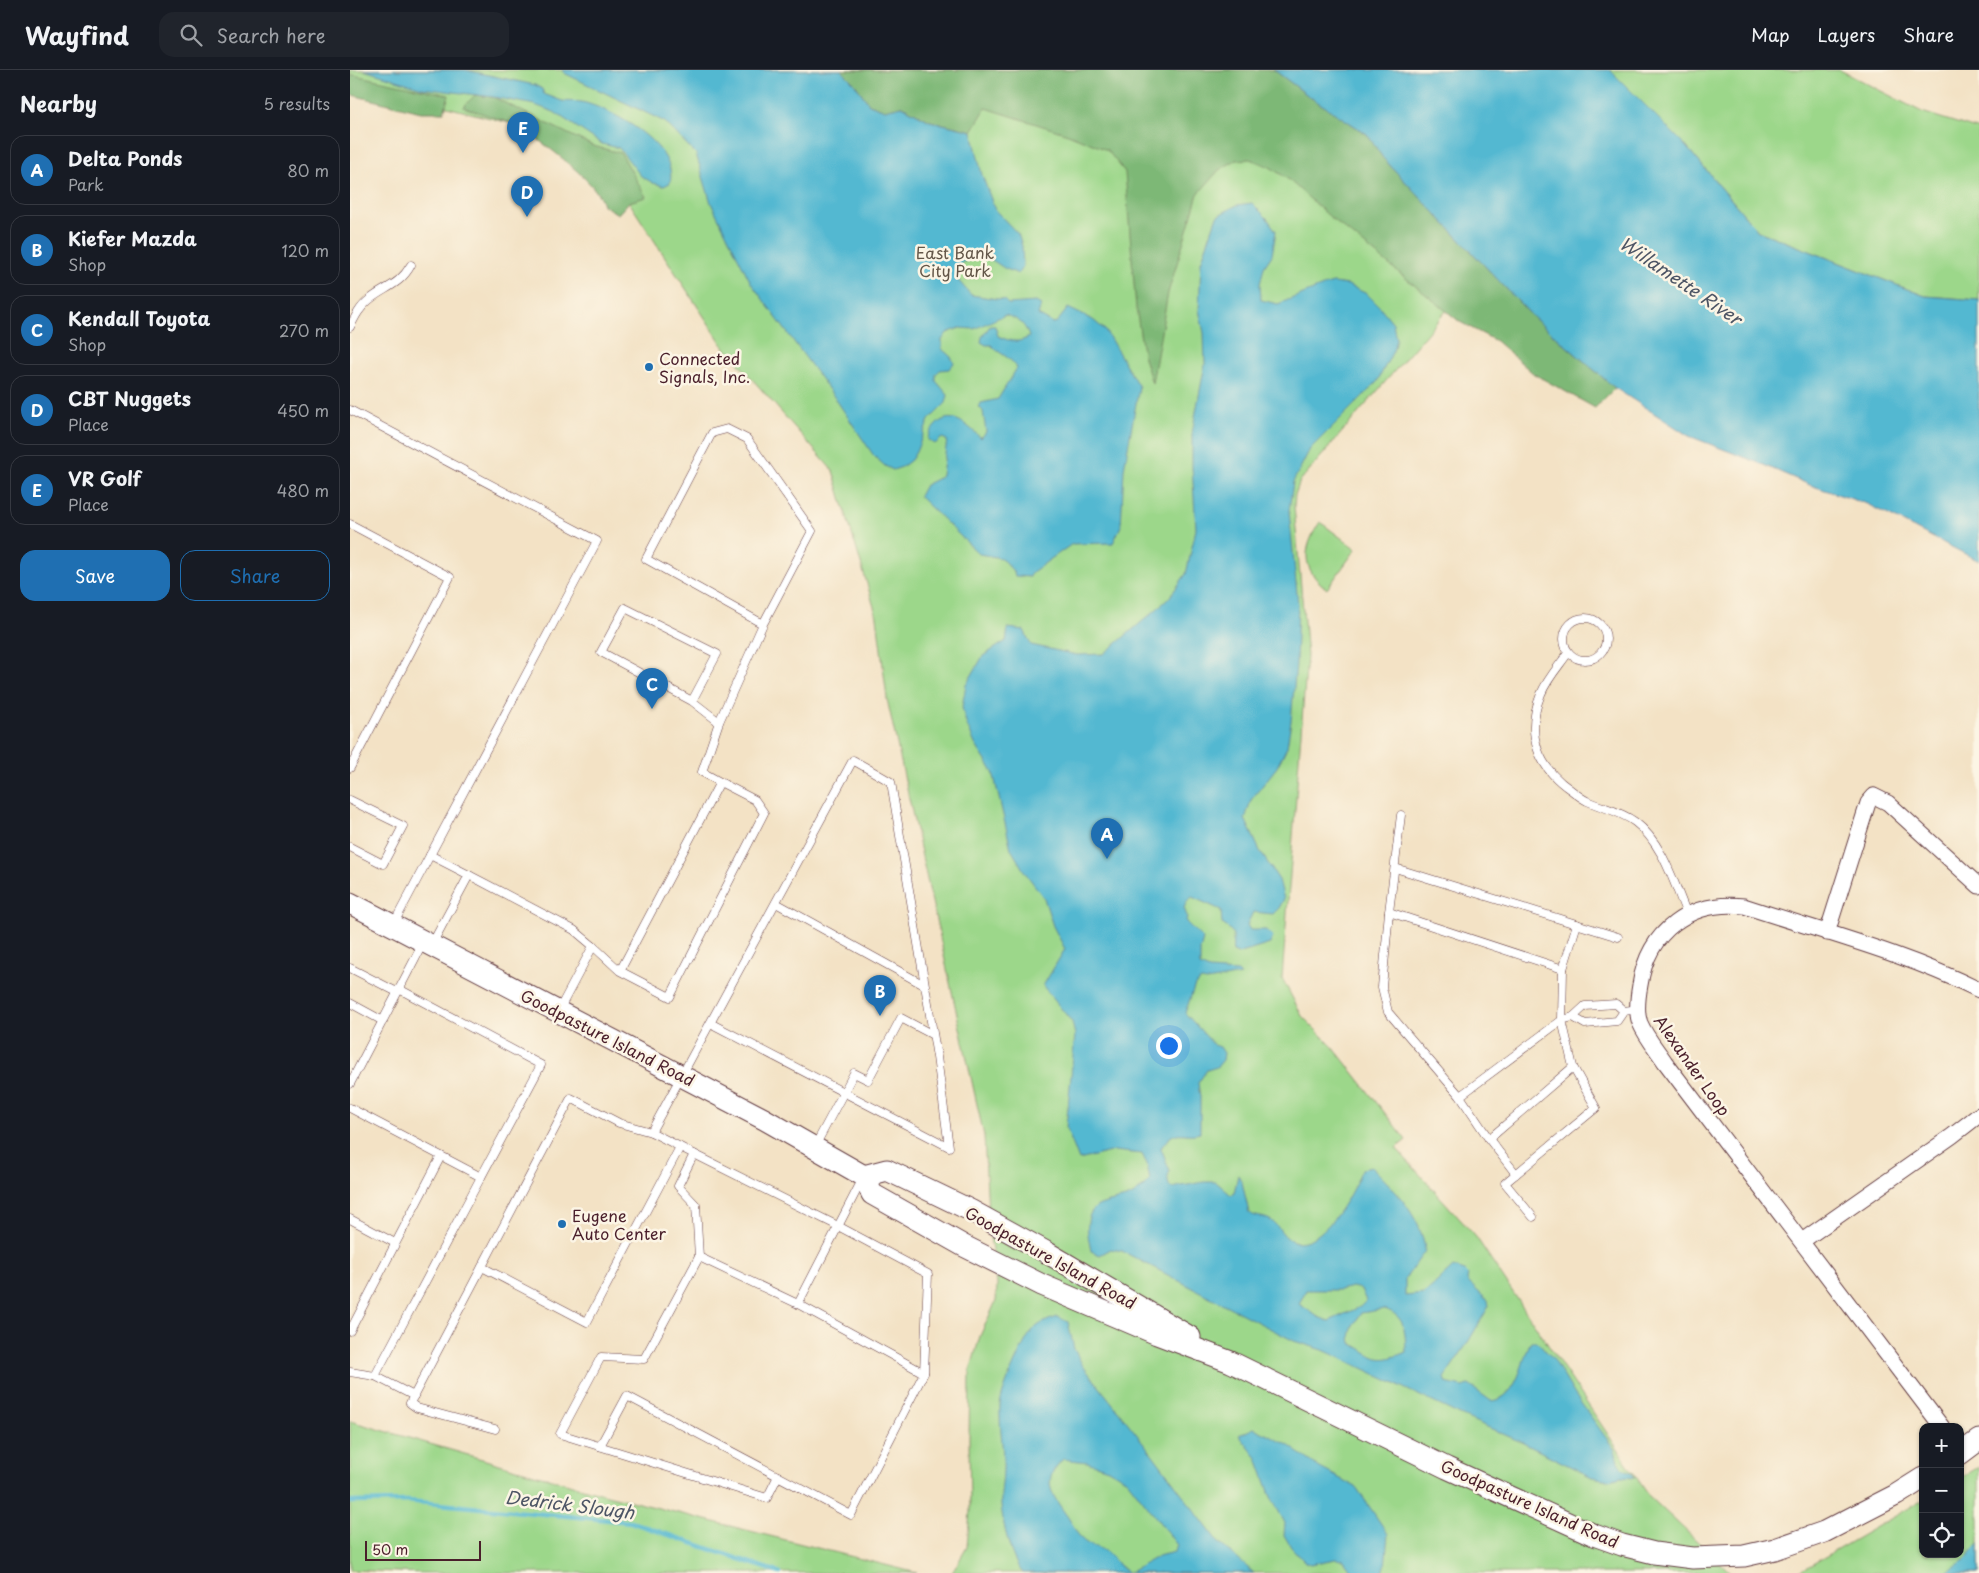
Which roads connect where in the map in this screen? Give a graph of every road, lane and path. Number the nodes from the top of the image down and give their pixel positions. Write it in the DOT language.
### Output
graph roads {
  1 [pos="411,265"];
  2 [pos="350,327"];
  3 [pos="350,410"];
  4 [pos="350,524"];
  5 [pos="763,624"];
  6 [pos="1568,653"];
  7 [pos="692,701"];
  8 [pos="719,722"];
  9 [pos="350,768"];
  10 [pos="720,782"];
  11 [pos="350,800"];
  12 [pos="1401,814"];
  13 [pos="350,847"];
  14 [pos="430,855"];
  15 [pos="1395,868"];
  16 [pos="468,875"];
  17 [pos="1979,886"];
  18 [pos="350,903"];
  19 [pos="776,903"];
  20 [pos="1389,912"];
  21 [pos="1687,914"];
  22 [pos="1577,924"];
  23 [pos="393,925"];
  24 [pos="1827,933"];
  25 [pos="1618,937"];
  26 [pos="427,943"];
  27 [pos="593,946"];
  28 [pos="350,968"];
  29 [pos="1564,969"];
  30 [pos="620,971"];
  31 [pos="924,985"];
  32 [pos="398,990"];
  33 [pos="1979,990"];
  34 [pos="350,1003"];
  35 [pos="1631,1010"];
  36 [pos="558,1011"];
  37 [pos="1573,1017"];
  38 [pos="383,1020"];
  39 [pos="1562,1020"];
  40 [pos="710,1023"];
  41 [pos="933,1035"];
  42 [pos="1573,1067"];
  43 [pos="681,1075"];
  44 [pos="350,1084"];
  45 [pos="843,1093"];
  46 [pos="1460,1096"];
  47 [pos="350,1108"];
  48 [pos="1979,1115"];
  49 [pos="651,1132"];
  50 [pos="1489,1139"];
  51 [pos="680,1146"];
  52 [pos="814,1148"];
  53 [pos="694,1154"];
  54 [pos="441,1156"];
  55 [pos="1516,1174"];
  56 [pos="864,1176"];
  57 [pos="481,1177"];
  58 [pos="1533,1217"];
  59 [pos="350,1219"];
  60 [pos="838,1226"];
  61 [pos="1802,1241"];
  62 [pos="396,1244"];
  63 [pos="699,1257"];
  64 [pos="482,1267"];
  65 [pos="798,1304"];
  66 [pos="350,1331"];
  67 [pos="1231,1362"];
  68 [pos="350,1372"];
  69 [pos="924,1374"];
  70 [pos="375,1376"];
  71 [pos="414,1396"];
  72 [pos="1939,1423"];
  73 [pos="494,1429"];
  74 [pos="1979,1440"];
  75 [pos="600,1446"];
  76 [pos="1964,1451"];
  77 [pos="778,1476"];
  78 [pos="1919,1481"];
  1 -- 2 [label="lane"];
  3 -- 14 [label="lane"];
  4 -- 9 [label="lane"];
  5 -- 5 [label="lane"];
  5 -- 8 [label="lane"];
  6 -- 6 [label="lane"];
  6 -- 21 [label="lane"];
  7 -- 7 [label="lane"];
  7 -- 8 [label="lane"];
  8 -- 10 [label="lane"];
  10 -- 30 [label="lane"];
  10 -- 30 [label="lane"];
  11 -- 13 [label="lane"];
  12 -- 15 [label="lane"];
  14 -- 16 [label="lane"];
  14 -- 23 [label="lane"];
  15 -- 20 [label="lane"];
  15 -- 22 [label="lane"];
  16 -- 26 [label="lane"];
  16 -- 27 [label="lane"];
  17 -- 24 [label="street"];
  18 -- 23 [label="main road, Goodpasture Island Road"];
  19 -- 31 [label="lane"];
  19 -- 31 [label="lane"];
  19 -- 40 [label="lane"];
  20 -- 29 [label="lane"];
  20 -- 46 [label="lane"];
  21 -- 24 [label="street, Alexander Loop"];
  21 -- 35 [label="street, Alexander Loop"];
  22 -- 25 [label="lane"];
  22 -- 29 [label="lane"];
  23 -- 26 [label="main road, Goodpasture Island Road"];
  24 -- 33 [label="street, Alexander Loop"];
  26 -- 32 [label="lane"];
  26 -- 36 [label="main road, Goodpasture Island Road"];
  27 -- 30 [label="lane"];
  27 -- 36 [label="lane"];
  28 -- 32 [label="lane"];
  29 -- 39 [label="lane"];
  31 -- 41 [label="lane"];
  32 -- 38 [label="lane"];
  32 -- 57 [label="lane"];
  34 -- 38 [label="lane"];
  35 -- 37 [label="lane"];
  35 -- 37 [label="lane"];
  35 -- 61 [label="street, Alexander Loop"];
  36 -- 43 [label="main road, Goodpasture Island Road"];
  37 -- 39 [label="lane"];
  38 -- 44 [label="lane"];
  39 -- 42 [label="lane"];
  39 -- 46 [label="lane"];
  40 -- 43 [label="lane"];
  40 -- 45 [label="lane"];
  41 -- 45 [label="lane"];
  41 -- 45 [label="lane"];
  42 -- 50 [label="lane"];
  42 -- 55 [label="lane"];
  43 -- 49 [label="lane"];
  43 -- 52 [label="main road, Goodpasture Island Road"];
  45 -- 52 [label="lane"];
  46 -- 50 [label="lane"];
  47 -- 54 [label="lane"];
  48 -- 61 [label="street"];
  49 -- 51 [label="lane"];
  49 -- 64 [label="lane"];
  50 -- 55 [label="lane"];
  51 -- 53 [label="lane"];
  51 -- 64 [label="lane"];
  52 -- 56 [label="main road, Goodpasture Island Road"];
  53 -- 60 [label="lane"];
  53 -- 63 [label="lane"];
  54 -- 57 [label="lane"];
  54 -- 62 [label="lane"];
  55 -- 58 [label="lane"];
  56 -- 60 [label="lane"];
  56 -- 67 [label="main road, Goodpasture Island Road"];
  56 -- 67 [label="main road, Goodpasture Island Road"];
  57 -- 70 [label="lane"];
  59 -- 62 [label="lane"];
  60 -- 65 [label="lane"];
  60 -- 69 [label="lane"];
  61 -- 72 [label="street, Alexander Loop"];
  62 -- 66 [label="lane"];
  63 -- 65 [label="lane"];
  63 -- 75 [label="lane"];
  64 -- 71 [label="lane"];
  65 -- 69 [label="lane"];
  67 -- 78 [label="main road, Goodpasture Island Road"];
  68 -- 70 [label="lane"];
  69 -- 77 [label="lane"];
  70 -- 71 [label="lane"];
  71 -- 73 [label="lane"];
  74 -- 76 [label="main road"];
  75 -- 77 [label="lane"];
  75 -- 77 [label="lane"];
}
